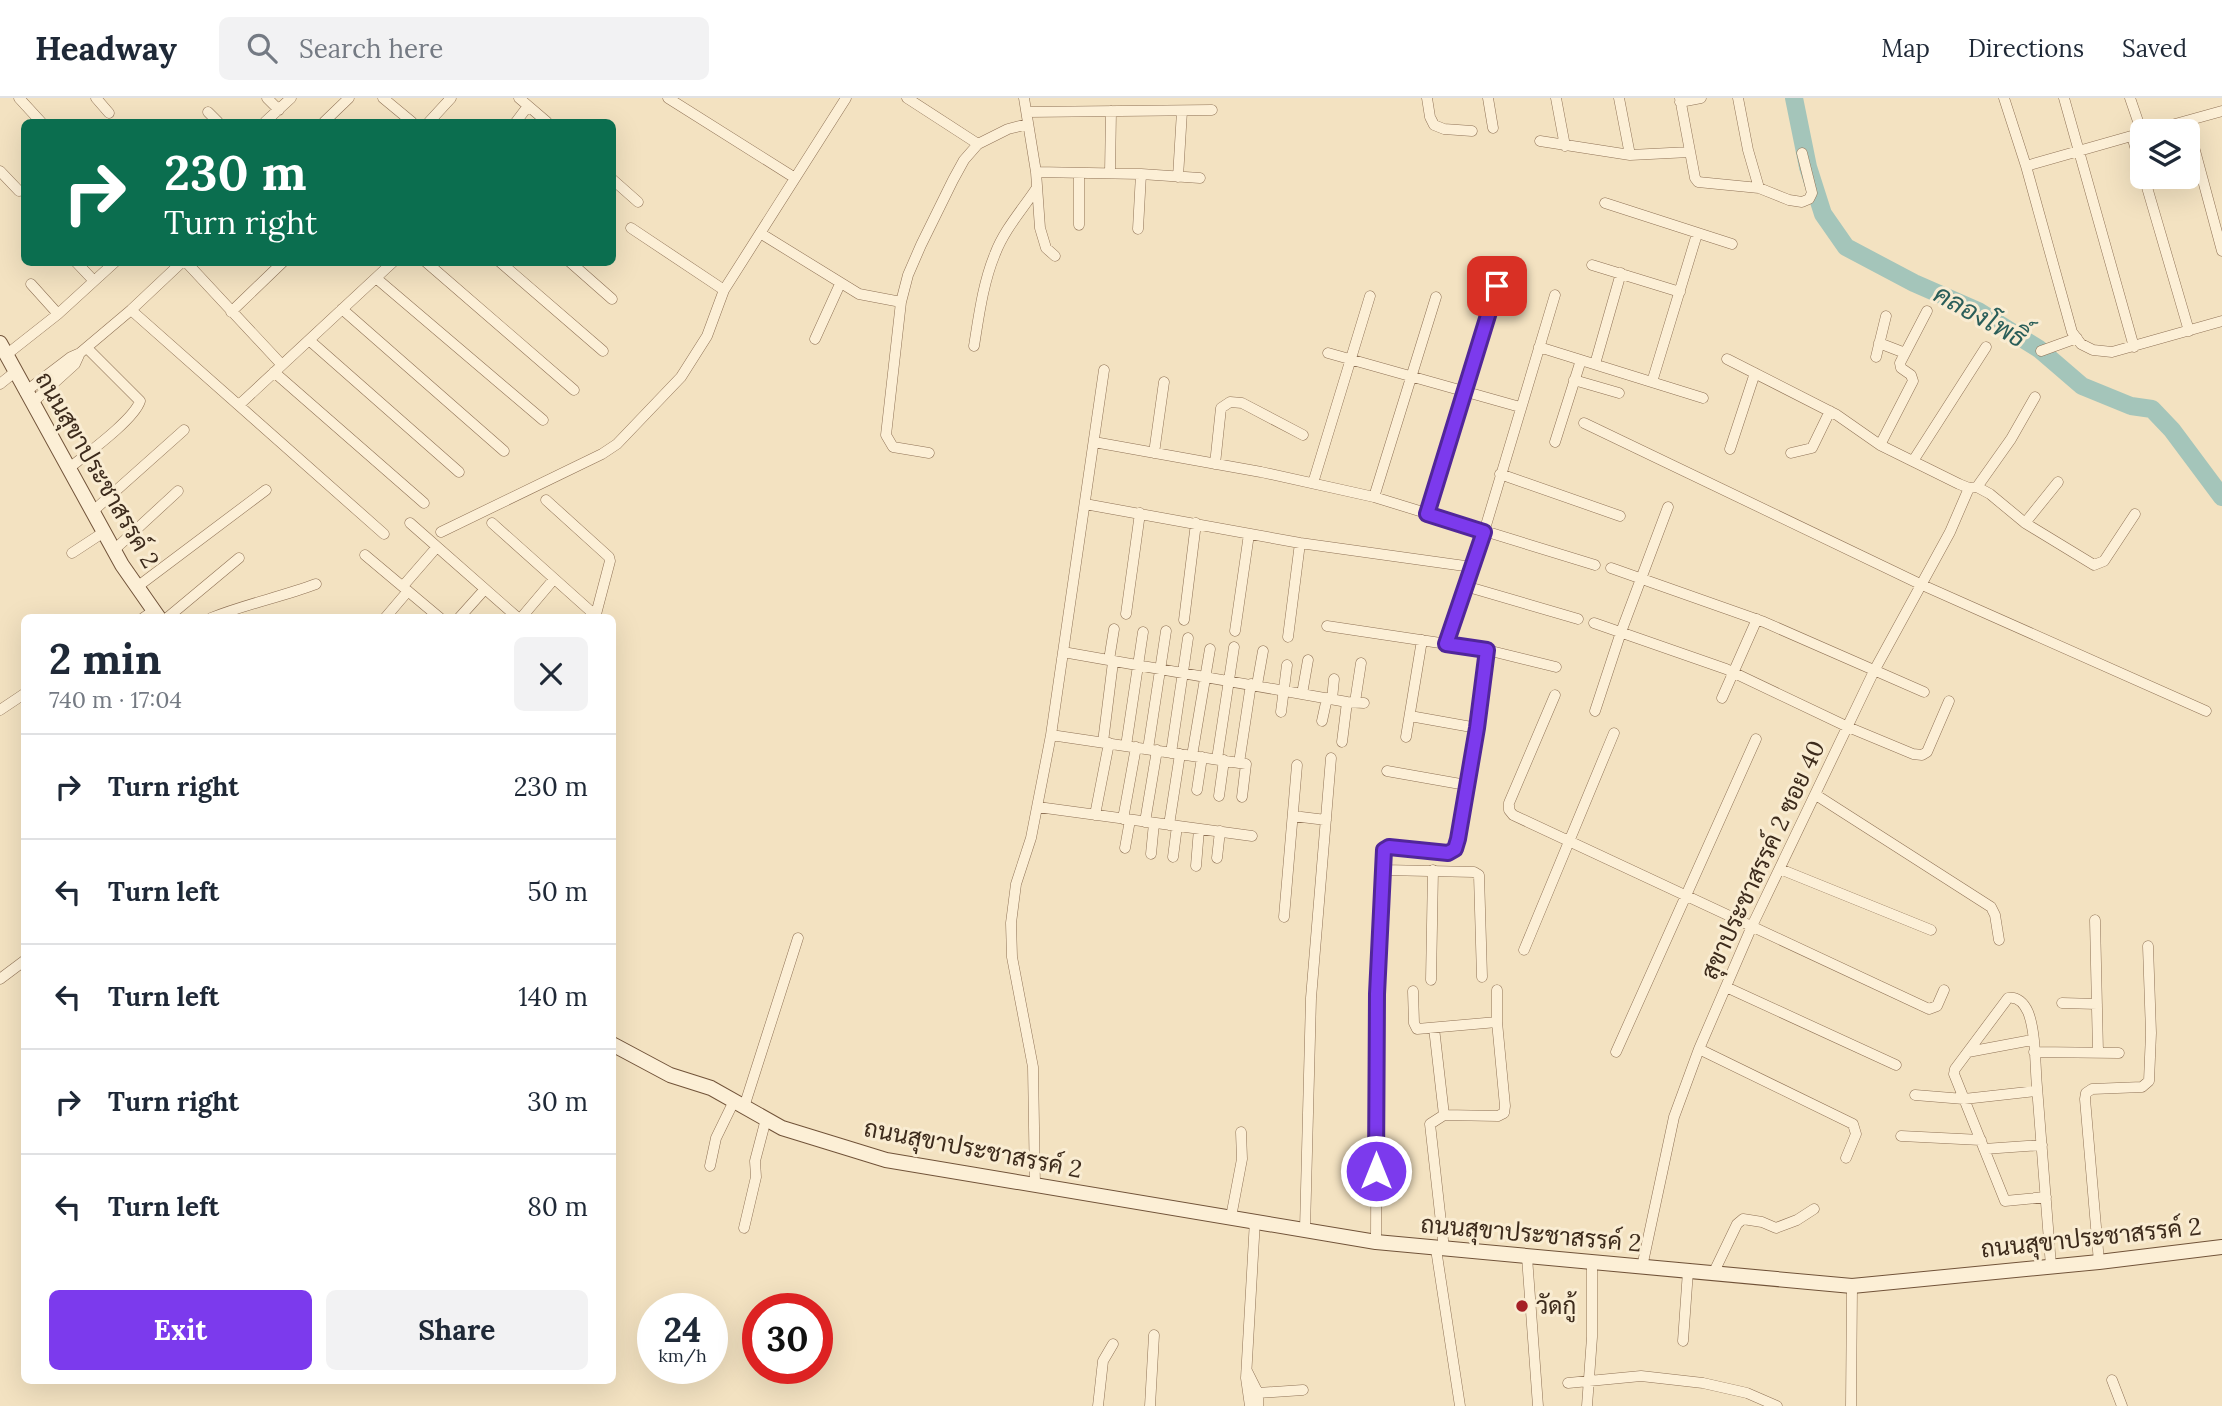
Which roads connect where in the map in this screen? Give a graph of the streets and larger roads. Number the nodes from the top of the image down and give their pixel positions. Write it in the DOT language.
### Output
graph roads {
  1 [pos="19,98"];
  2 [pos="96,98"];
  3 [pos="267,98"];
  4 [pos="291,98"];
  5 [pos="349,98"];
  6 [pos="383,98"];
  7 [pos="451,98"];
  8 [pos="519,98"];
  9 [pos="668,98"];
  10 [pos="846,98"];
  11 [pos="907,98"];
  12 [pos="1024,98"];
  13 [pos="1158,98"];
  14 [pos="1426,98"];
  15 [pos="1488,98"];
  16 [pos="1556,98"];
  17 [pos="1619,98"];
  18 [pos="1702,98"];
  19 [pos="1738,98"];
  20 [pos="2004,98"];
  21 [pos="2064,98"];
  22 [pos="2130,98"];
  23 [pos="1680,100"];
  24 [pos="528,106"];
  25 [pos="279,110"];
  26 [pos="1212,110"];
  27 [pos="1111,111"];
  28 [pos="1158,111"];
  29 [pos="1182,111"];
  30 [pos="2222,111"];
  31 [pos="208,112"];
  32 [pos="1027,112"];
  33 [pos="109,113"];
  34 [pos="38,119"];
  35 [pos="215,119"];
  36 [pos="268,119"];
  37 [pos="327,119"];
  38 [pos="408,119"];
  39 [pos="432,119"];
  40 [pos="518,119"];
  41 [pos="543,119"];
  42 [pos="2135,119"];
  43 [pos="2194,119"];
  44 [pos="1028,124"];
  45 [pos="1493,128"];
  46 [pos="1472,131"];
  47 [pos="2130,136"];
  48 [pos="1540,141"];
  49 [pos="978,144"];
  50 [pos="1565,146"];
  51 [pos="2080,151"];
  52 [pos="1690,152"];
  53 [pos="1802,153"];
  54 [pos="1630,155"];
  55 [pos="2026,166"];
  56 [pos="2200,169"];
  57 [pos="0,171"];
  58 [pos="1036,172"];
  59 [pos="1079,173"];
  60 [pos="1110,173"];
  61 [pos="1141,174"];
  62 [pos="1178,177"];
  63 [pos="795,178"];
  64 [pos="1200,178"];
  65 [pos="616,183"];
  66 [pos="1759,188"];
  67 [pos="1036,189"];
  68 [pos="2148,189"];
  69 [pos="19,191"];
  70 [pos="638,202"];
  71 [pos="1605,203"];
  72 [pos="1079,225"];
  73 [pos="632,229"];
  74 [pos="1139,229"];
  75 [pos="760,233"];
  76 [pos="1698,234"];
  77 [pos="1732,244"];
  78 [pos="2222,251"];
  79 [pos="1055,256"];
  80 [pos="1591,265"];
  81 [pos="80,266"];
  82 [pos="111,266"];
  83 [pos="180,266"];
  84 [pos="188,266"];
  85 [pos="279,266"];
  86 [pos="389,266"];
  87 [pos="431,266"];
  88 [pos="505,266"];
  89 [pos="575,266"];
  90 [pos="1621,273"];
  91 [pos="376,278"];
  92 [pos="94,281"];
  93 [pos="31,284"];
  94 [pos="840,284"];
  95 [pos="1497,286"];
  96 [pos="724,290"];
  97 [pos="1680,292"];
  98 [pos="1555,295"];
  99 [pos="1370,296"];
  100 [pos="1436,297"];
  101 [pos="612,299"];
  102 [pos="901,302"];
  103 [pos="342,309"];
  104 [pos="131,310"];
  105 [pos="1927,311"];
  106 [pos="231,312"];
  107 [pos="58,314"];
  108 [pos="1886,316"];
  109 [pos="2222,321"];
  110 [pos="2189,331"];
  111 [pos="2077,338"];
  112 [pos="816,339"];
  113 [pos="309,340"];
  114 [pos="1879,343"];
  115 [pos="974,346"];
  116 [pos="1539,347"];
  117 [pos="1986,347"];
  118 [pos="2134,347"];
  119 [pos="3,349"];
  120 [pos="83,350"];
  121 [pos="603,351"];
  122 [pos="2041,351"];
  123 [pos="1328,353"];
  124 [pos="1905,353"];
  125 [pos="1876,357"];
  126 [pos="1351,359"];
  127 [pos="1581,359"];
  128 [pos="1727,359"];
  129 [pos="1595,364"];
  130 [pos="278,368"];
  131 [pos="1104,370"];
  132 [pos="15,372"];
  133 [pos="1755,373"];
  134 [pos="1411,377"];
  135 [pos="1574,380"];
  136 [pos="1164,382"];
  137 [pos="1652,382"];
  138 [pos="0,384"];
  139 [pos="574,390"];
  140 [pos="1465,391"];
  141 [pos="1619,393"];
  142 [pos="2035,397"];
  143 [pos="29,398"];
  144 [pos="1703,398"];
  145 [pos="239,405"];
  146 [pos="1520,407"];
  147 [pos="1830,411"];
  148 [pos="543,420"];
  149 [pos="1584,423"];
  150 [pos="184,430"];
  151 [pos="1303,435"];
  152 [pos="1094,442"];
  153 [pos="1555,442"];
  154 [pos="1880,445"];
  155 [pos="1730,449"];
  156 [pos="504,451"];
  157 [pos="929,453"];
  158 [pos="1154,453"];
  159 [pos="1791,453"];
  160 [pos="1913,461"];
  161 [pos="1215,464"];
  162 [pos="68,469"];
  163 [pos="460,472"];
  164 [pos="1500,474"];
  165 [pos="2057,482"];
  166 [pos="1313,483"];
  167 [pos="1973,488"];
  168 [pos="266,490"];
  169 [pos="178,491"];
  170 [pos="1374,497"];
  171 [pos="546,500"];
  172 [pos="425,503"];
  173 [pos="1085,504"];
  174 [pos="1668,507"];
  175 [pos="92,512"];
  176 [pos="1140,513"];
  177 [pos="1427,514"];
  178 [pos="2136,514"];
  179 [pos="1620,516"];
  180 [pos="410,523"];
  181 [pos="492,523"];
  182 [pos="1196,523"];
  183 [pos="2025,523"];
  184 [pos="104,532"];
  185 [pos="441,532"];
  186 [pos="1484,532"];
  187 [pos="384,534"];
  188 [pos="1249,534"];
  189 [pos="1300,543"];
  190 [pos="436,548"];
  191 [pos="114,550"];
  192 [pos="72,553"];
  193 [pos="365,555"];
  194 [pos="239,558"];
  195 [pos="1595,565"];
  196 [pos="1472,568"];
  197 [pos="1611,568"];
  198 [pos="1641,578"];
  199 [pos="554,579"];
  200 [pos="316,584"];
  201 [pos="1920,584"];
  202 [pos="1465,586"];
  203 [pos="137,587"];
  204 [pos="406,589"];
  205 [pos="485,589"];
  206 [pos="151,614"];
  207 [pos="172,614"];
  208 [pos="222,614"];
  209 [pos="387,614"];
  210 [pos="435,614"];
  211 [pos="463,614"];
  212 [pos="514,614"];
  213 [pos="523,614"];
  214 [pos="593,614"];
  215 [pos="597,614"];
  216 [pos="1126,614"];
  217 [pos="1578,619"];
  218 [pos="1757,619"];
  219 [pos="1184,620"];
  220 [pos="1594,623"];
  221 [pos="1327,626"];
  222 [pos="1115,629"];
  223 [pos="1166,631"];
  224 [pos="1235,631"];
  225 [pos="1143,632"];
  226 [pos="1621,632"];
  227 [pos="1288,637"];
  228 [pos="1188,638"];
  229 [pos="1422,640"];
  230 [pos="1446,644"];
  231 [pos="1234,647"];
  232 [pos="1210,649"];
  233 [pos="1487,650"];
  234 [pos="1263,651"];
  235 [pos="1063,652"];
  236 [pos="1308,660"];
  237 [pos="1111,661"];
  238 [pos="1361,663"];
  239 [pos="1138,665"];
  240 [pos="1287,665"];
  241 [pos="1556,667"];
  242 [pos="1160,668"];
  243 [pos="1874,671"];
  244 [pos="1733,672"];
  245 [pos="1183,673"];
  246 [pos="1206,676"];
  247 [pos="1334,679"];
  248 [pos="1230,680"];
  249 [pos="1254,685"];
  250 [pos="1284,691"];
  251 [pos="1924,692"];
  252 [pos="1302,694"];
  253 [pos="1555,695"];
  254 [pos="21,696"];
  255 [pos="1722,698"];
  256 [pos="1329,699"];
  257 [pos="1950,701"];
  258 [pos="1355,703"];
  259 [pos="0,710"];
  260 [pos="1595,711"];
  261 [pos="2206,711"];
  262 [pos="1281,712"];
  263 [pos="1410,716"];
  264 [pos="1322,721"];
  265 [pos="1848,727"];
  266 [pos="1477,728"];
  267 [pos="1614,733"];
  268 [pos="1051,735"];
  269 [pos="1406,737"];
  270 [pos="1756,739"];
  271 [pos="1342,742"];
  272 [pos="1106,743"];
  273 [pos="1131,746"];
  274 [pos="1153,750"];
  275 [pos="1176,753"];
  276 [pos="1197,756"];
  277 [pos="1331,758"];
  278 [pos="1220,760"];
  279 [pos="1239,763"];
  280 [pos="1297,765"];
  281 [pos="1387,771"];
  282 [pos="1466,785"];
  283 [pos="1197,790"];
  284 [pos="1816,795"];
  285 [pos="1219,796"];
  286 [pos="1242,797"];
  287 [pos="1038,807"];
  288 [pos="1095,815"];
  289 [pos="1293,816"];
  290 [pos="1127,819"];
  291 [pos="1326,820"];
  292 [pos="1150,822"];
  293 [pos="1173,825"];
  294 [pos="1199,829"];
  295 [pos="1220,831"];
  296 [pos="1252,836"];
  297 [pos="1569,840"];
  298 [pos="1125,848"];
  299 [pos="1151,854"];
  300 [pos="1174,857"];
  301 [pos="1217,858"];
  302 [pos="1196,866"];
  303 [pos="1780,869"];
  304 [pos="1384,870"];
  305 [pos="1433,870"];
  306 [pos="1688,895"];
  307 [pos="1284,917"];
  308 [pos="2095,920"];
  309 [pos="1752,926"];
  310 [pos="1931,930"];
  311 [pos="798,939"];
  312 [pos="1999,940"];
  313 [pos="2148,946"];
  314 [pos="1524,950"];
  315 [pos="21,963"];
  316 [pos="1482,977"];
  317 [pos="0,979"];
  318 [pos="1431,980"];
  319 [pos="1726,987"];
  320 [pos="1497,990"];
  321 [pos="1944,990"];
  322 [pos="1413,991"];
  323 [pos="2062,1003"];
  324 [pos="2097,1004"];
  325 [pos="1497,1022"];
  326 [pos="1434,1028"];
  327 [pos="2032,1040"];
  328 [pos="616,1046"];
  329 [pos="1699,1049"];
  330 [pos="1616,1052"];
  331 [pos="1968,1052"];
  332 [pos="2034,1052"];
  333 [pos="2098,1052"];
  334 [pos="2119,1054"];
  335 [pos="1896,1065"];
  336 [pos="2037,1091"];
  337 [pos="1915,1095"];
  338 [pos="1964,1099"];
  339 [pos="739,1104"];
  340 [pos="1444,1115"];
  341 [pos="766,1119"];
  342 [pos="1241,1132"];
  343 [pos="1901,1136"];
  344 [pos="1983,1144"];
  345 [pos="2042,1145"];
  346 [pos="1846,1158"];
  347 [pos="710,1166"];
  348 [pos="1035,1186"];
  349 [pos="2046,1197"];
  350 [pos="1814,1209"];
  351 [pos="1231,1217"];
  352 [pos="1255,1220"];
  353 [pos="744,1228"];
  354 [pos="1305,1229"];
  355 [pos="1376,1242"];
  356 [pos="2222,1247"];
  357 [pos="1440,1249"];
  358 [pos="1527,1257"];
  359 [pos="2099,1262"];
  360 [pos="1592,1263"];
  361 [pos="2051,1266"];
  362 [pos="1642,1267"];
  363 [pos="1688,1271"];
  364 [pos="1713,1274"];
  365 [pos="1852,1286"];
  366 [pos="1154,1335"];
  367 [pos="1683,1341"];
  368 [pos="1113,1344"];
  369 [pos="1247,1371"];
  370 [pos="2112,1380"];
  371 [pos="1589,1381"];
  372 [pos="1568,1383"];
  373 [pos="1303,1390"];
  374 [pos="1258,1393"];
  375 [pos="1098,1406"];
  376 [pos="1150,1406"];
  377 [pos="1250,1406"];
  378 [pos="1258,1406"];
  379 [pos="1460,1406"];
  380 [pos="1538,1406"];
  381 [pos="1587,1406"];
  382 [pos="1777,1406"];
  383 [pos="1851,1406"];
  384 [pos="2122,1406"];
  1 -- 34 [label="street"];
  2 -- 33 [label="street"];
  3 -- 25 [label="street"];
  4 -- 25 [label="street"];
  5 -- 37 [label="street"];
  6 -- 38 [label="street"];
  7 -- 39 [label="street"];
  8 -- 24 [label="street"];
  9 -- 63 [label="street"];
  10 -- 63 [label="street"];
  11 -- 49 [label="street"];
  12 -- 32 [label="street"];
  13 -- 28 [label="street"];
  14 -- 46 [label="street"];
  15 -- 45 [label="street"];
  16 -- 50 [label="street"];
  17 -- 54 [label="street"];
  18 -- 23 [label="street"];
  19 -- 66 [label="street"];
  20 -- 55 [label="street"];
  21 -- 51 [label="street"];
  22 -- 42 [label="street"];
  23 -- 52 [label="street"];
  24 -- 40 [label="street"];
  24 -- 41 [label="street"];
  25 -- 36 [label="street"];
  26 -- 29 [label="street"];
  27 -- 28 [label="street"];
  27 -- 32 [label="street"];
  27 -- 60 [label="street"];
  28 -- 29 [label="street"];
  29 -- 62 [label="street"];
  30 -- 43 [label="street"];
  31 -- 35 [label="street"];
  32 -- 44 [label="street"];
  44 -- 49 [label="street"];
  44 -- 58 [label="street"];
  47 -- 51 [label="street"];
  48 -- 50 [label="street"];
  49 -- 102 [label="street"];
  50 -- 54 [label="street"];
  51 -- 55 [label="street"];
  51 -- 118 [label="street"];
  52 -- 54 [label="street"];
  52 -- 66 [label="street"];
  53 -- 66 [label="street"];
  55 -- 111 [label="street"];
  56 -- 78 [label="street"];
  57 -- 69 [label="street"];
  58 -- 59 [label="street"];
  58 -- 67 [label="street"];
  59 -- 60 [label="street"];
  59 -- 72 [label="street"];
  60 -- 61 [label="street"];
  61 -- 62 [label="street"];
  61 -- 74 [label="street"];
  62 -- 64 [label="street"];
  63 -- 75 [label="street"];
  65 -- 70 [label="street"];
  67 -- 79 [label="street"];
  67 -- 115 [label="street"];
  68 -- 110 [label="street"];
  71 -- 76 [label="street"];
  73 -- 96 [label="street"];
  75 -- 94 [label="street"];
  75 -- 96 [label="street"];
  76 -- 77 [label="street"];
  76 -- 97 [label="street"];
  80 -- 90 [label="street"];
  81 -- 92 [label="street"];
  82 -- 92 [label="street"];
  83 -- 104 [label="street"];
  84 -- 106 [label="street"];
  85 -- 106 [label="street"];
  86 -- 91 [label="street"];
  87 -- 139 [label="street"];
  88 -- 121 [label="street"];
  89 -- 101 [label="street"];
  90 -- 97 [label="street"];
  90 -- 129 [label="street"];
  91 -- 103 [label="street"];
  91 -- 148 [label="street"];
  92 -- 107 [label="street"];
  93 -- 107 [label="street"];
  94 -- 102 [label="street"];
  94 -- 112 [label="street"];
  95 -- 140 [label="street"];
  96 -- 185 [label="street"];
  97 -- 137 [label="street"];
  98 -- 116 [label="street"];
  99 -- 126 [label="street"];
  100 -- 134 [label="street"];
  102 -- 157 [label="street"];
  103 -- 113 [label="street"];
  103 -- 156 [label="street"];
  104 -- 120 [label="street"];
  104 -- 145 [label="street"];
  105 -- 124 [label="street"];
  106 -- 130 [label="street"];
  107 -- 119 [label="street"];
  108 -- 114 [label="street"];
  109 -- 110 [label="street"];
  110 -- 118 [label="street"];
  111 -- 118 [label="street"];
  111 -- 122 [label="street"];
  113 -- 130 [label="street"];
  113 -- 163 [label="street"];
  114 -- 124 [label="street"];
  114 -- 125 [label="street"];
  116 -- 127 [label="street"];
  116 -- 146 [label="street"];
  117 -- 160 [label="street"];
  119 -- 132 [label="street, ถนนสุขาประชาสรรค์ 2"];
  120 -- 143 [label="street"];
  120 -- 162 [label="street"];
  123 -- 126 [label="street"];
  124 -- 154 [label="street"];
  126 -- 134 [label="street"];
  126 -- 166 [label="street"];
  127 -- 129 [label="street"];
  127 -- 135 [label="street"];
  128 -- 133 [label="street"];
  129 -- 137 [label="street"];
  130 -- 145 [label="street"];
  130 -- 172 [label="street"];
  131 -- 152 [label="street"];
  132 -- 138 [label="street"];
  132 -- 143 [label="street, ถนนสุขาประชาสรรค์ 2"];
  133 -- 147 [label="street"];
  133 -- 155 [label="street"];
  134 -- 140 [label="street"];
  134 -- 170 [label="street"];
  135 -- 141 [label="street"];
  135 -- 153 [label="street"];
  136 -- 158 [label="street"];
  137 -- 144 [label="street"];
  140 -- 146 [label="street"];
  140 -- 177 [label="street"];
  142 -- 167 [label="street, สุขาประชาสรรค์ 2 ซอย 40"];
  143 -- 162 [label="street, ถนนสุขาประชาสรรค์ 2"];
  145 -- 187 [label="street"];
  146 -- 164 [label="street"];
  147 -- 154 [label="street"];
  147 -- 159 [label="street"];
  149 -- 201 [label="street"];
  150 -- 175 [label="street"];
  151 -- 161 [label="street"];
  152 -- 158 [label="street"];
  152 -- 173 [label="street"];
  154 -- 160 [label="street"];
  158 -- 161 [label="street"];
  160 -- 167 [label="street"];
  161 -- 166 [label="street"];
  162 -- 175 [label="street, ถนนสุขาประชาสรรค์ 2"];
  164 -- 179 [label="street"];
  164 -- 186 [label="street"];
  165 -- 183 [label="street"];
  166 -- 170 [label="street"];
  167 -- 183 [label="street"];
  167 -- 201 [label="street, สุขาประชาสรรค์ 2 ซอย 40"];
  168 -- 203 [label="street"];
  169 -- 191 [label="street"];
  170 -- 177 [label="street"];
  171 -- 215 [label="street"];
  173 -- 176 [label="street"];
  173 -- 235 [label="street"];
  174 -- 198 [label="street"];
  175 -- 184 [label="street, ถนนสุขาประชาสรรค์ 2"];
  176 -- 182 [label="street"];
  176 -- 216 [label="street"];
  177 -- 186 [label="street"];
  178 -- 183 [label="street"];
  180 -- 190 [label="street"];
  181 -- 199 [label="street"];
  182 -- 188 [label="street"];
  182 -- 219 [label="street"];
  184 -- 191 [label="street, ถนนสุขาประชาสรรค์ 2"];
  184 -- 192 [label="street"];
  186 -- 195 [label="street"];
  186 -- 196 [label="street"];
  188 -- 189 [label="street"];
  188 -- 224 [label="street"];
  189 -- 196 [label="street"];
  189 -- 227 [label="street"];
  190 -- 204 [label="street"];
  190 -- 205 [label="street"];
  191 -- 203 [label="street, ถนนสุขาประชาสรรค์ 2"];
  193 -- 204 [label="street"];
  194 -- 207 [label="street"];
  196 -- 202 [label="street"];
  197 -- 198 [label="street"];
  198 -- 218 [label="street"];
  198 -- 226 [label="street"];
  199 -- 213 [label="street"];
  199 -- 214 [label="street"];
  200 -- 208 [label="street"];
  201 -- 243 [label="street, สุขาประชาสรรค์ 2 ซอย 40"];
  201 -- 261 [label="street"];
  202 -- 217 [label="street"];
  202 -- 230 [label="street"];
  203 -- 206 [label="street, ถนนสุขาประชาสรรค์ 2"];
  204 -- 209 [label="street"];
  204 -- 210 [label="street"];
  205 -- 211 [label="street"];
  205 -- 212 [label="street"];
  218 -- 243 [label="street"];
  218 -- 244 [label="street"];
  220 -- 226 [label="street"];
  221 -- 229 [label="street"];
  222 -- 237 [label="street"];
  223 -- 242 [label="street"];
  225 -- 239 [label="street"];
  226 -- 244 [label="street"];
  226 -- 260 [label="street"];
  228 -- 245 [label="street"];
  229 -- 230 [label="street"];
  229 -- 263 [label="street"];
  230 -- 233 [label="street"];
  231 -- 248 [label="street"];
  232 -- 246 [label="street"];
  233 -- 241 [label="street"];
  233 -- 266 [label="street"];
  234 -- 249 [label="street"];
  235 -- 237 [label="street"];
  235 -- 268 [label="street"];
  236 -- 252 [label="street"];
  237 -- 239 [label="street"];
  237 -- 272 [label="street"];
  238 -- 258 [label="street"];
  239 -- 242 [label="street"];
  239 -- 273 [label="street"];
  240 -- 250 [label="street"];
  242 -- 245 [label="street"];
  242 -- 274 [label="street"];
  243 -- 251 [label="street"];
  243 -- 265 [label="street, สุขาประชาสรรค์ 2 ซอย 40"];
  244 -- 255 [label="street"];
  244 -- 265 [label="street"];
  245 -- 246 [label="street"];
  245 -- 275 [label="street"];
  246 -- 248 [label="street"];
  246 -- 276 [label="street"];
  247 -- 256 [label="street"];
  248 -- 249 [label="street"];
  248 -- 278 [label="street"];
  249 -- 250 [label="street"];
  249 -- 279 [label="street"];
  250 -- 252 [label="street"];
  250 -- 262 [label="street"];
  252 -- 256 [label="street"];
  253 -- 297 [label="street"];
  254 -- 259 [label="street"];
  256 -- 258 [label="street"];
  256 -- 264 [label="street"];
  257 -- 265 [label="street"];
  258 -- 271 [label="street"];
  263 -- 266 [label="street"];
  263 -- 269 [label="street"];
  265 -- 284 [label="street, สุขาประชาสรรค์ 2 ซอย 40"];
  266 -- 282 [label="street"];
  267 -- 297 [label="street"];
  268 -- 272 [label="street"];
  268 -- 287 [label="street"];
  270 -- 306 [label="street"];
  272 -- 273 [label="street"];
  272 -- 288 [label="street"];
  273 -- 274 [label="street"];
  273 -- 290 [label="street"];
  274 -- 275 [label="street"];
  274 -- 292 [label="street"];
  275 -- 276 [label="street"];
  275 -- 293 [label="street"];
  276 -- 278 [label="street"];
  276 -- 283 [label="street"];
  277 -- 291 [label="street"];
  278 -- 279 [label="street"];
  278 -- 285 [label="street"];
  279 -- 286 [label="street"];
  280 -- 289 [label="street"];
  281 -- 282 [label="street"];
  282 -- 304 [label="street"];
  284 -- 303 [label="street, สุขาประชาสรรค์ 2 ซอย 40"];
  284 -- 312 [label="street"];
  287 -- 288 [label="street"];
  287 -- 348 [label="street"];
  288 -- 290 [label="street"];
  289 -- 291 [label="street"];
  289 -- 307 [label="street"];
  290 -- 292 [label="street"];
  290 -- 298 [label="street"];
  291 -- 354 [label="street"];
  292 -- 293 [label="street"];
  292 -- 299 [label="street"];
  293 -- 294 [label="street"];
  293 -- 300 [label="street"];
  294 -- 295 [label="street"];
  294 -- 302 [label="street"];
  295 -- 296 [label="street"];
  295 -- 301 [label="street"];
  297 -- 306 [label="street"];
  297 -- 314 [label="street"];
  303 -- 309 [label="street, สุขาประชาสรรค์ 2 ซอย 40"];
  303 -- 310 [label="street"];
  304 -- 305 [label="street"];
  304 -- 355 [label="street"];
  305 -- 316 [label="street"];
  305 -- 318 [label="street"];
  306 -- 309 [label="street"];
  306 -- 330 [label="street"];
  308 -- 324 [label="street"];
  309 -- 319 [label="street, สุขาประชาสรรค์ 2 ซอย 40"];
  309 -- 321 [label="street"];
  311 -- 339 [label="street"];
  313 -- 359 [label="street"];
  315 -- 317 [label="street"];
  319 -- 329 [label="street, สุขาประชาสรรค์ 2 ซอย 40"];
  319 -- 335 [label="street"];
  320 -- 325 [label="street"];
  322 -- 326 [label="street"];
  323 -- 324 [label="street"];
  324 -- 333 [label="street"];
  325 -- 326 [label="street"];
  325 -- 340 [label="street"];
  326 -- 340 [label="street"];
  327 -- 331 [label="street"];
  327 -- 331 [label="street"];
  327 -- 332 [label="street"];
  328 -- 339 [label="street, ถนนสุขาประชาสรรค์ 2"];
  329 -- 346 [label="street"];
  329 -- 362 [label="street, สุขาประชาสรรค์ 2 ซอย 40"];
  331 -- 338 [label="street"];
  332 -- 333 [label="street"];
  332 -- 336 [label="street"];
  333 -- 334 [label="street"];
  336 -- 338 [label="street"];
  336 -- 345 [label="street"];
  337 -- 338 [label="street"];
  338 -- 344 [label="street"];
  339 -- 341 [label="street, ถนนสุขาประชาสรรค์ 2"];
  339 -- 347 [label="street"];
  340 -- 357 [label="street"];
  341 -- 348 [label="street, ถนนสุขาประชาสรรค์ 2"];
  341 -- 353 [label="street"];
  342 -- 351 [label="street"];
  343 -- 344 [label="street"];
  344 -- 345 [label="street"];
  344 -- 349 [label="street"];
  345 -- 349 [label="street"];
  348 -- 351 [label="street, ถนนสุขาประชาสรรค์ 2"];
  349 -- 361 [label="street"];
  350 -- 364 [label="street"];
  351 -- 352 [label="street, ถนนสุขาประชาสรรค์ 2"];
  352 -- 354 [label="street, ถนนสุขาประชาสรรค์ 2"];
  352 -- 369 [label="street"];
  354 -- 355 [label="street, ถนนสุขาประชาสรรค์ 2"];
  355 -- 357 [label="street, ถนนสุขาประชาสรรค์ 2"];
  356 -- 359 [label="street, ถนนสุขาประชาสรรค์ 2"];
  357 -- 358 [label="street, ถนนสุขาประชาสรรค์ 2"];
  357 -- 379 [label="street"];
  358 -- 360 [label="street, ถนนสุขาประชาสรรค์ 2"];
  358 -- 380 [label="street"];
  359 -- 361 [label="street, ถนนสุขาประชาสรรค์ 2"];
  360 -- 362 [label="street, ถนนสุขาประชาสรรค์ 2"];
  360 -- 371 [label="street"];
  361 -- 365 [label="street, ถนนสุขาประชาสรรค์ 2"];
  362 -- 363 [label="street, ถนนสุขาประชาสรรค์ 2"];
  363 -- 364 [label="street, ถนนสุขาประชาสรรค์ 2"];
  363 -- 367 [label="street"];
  364 -- 365 [label="street, ถนนสุขาประชาสรรค์ 2"];
  365 -- 383 [label="street"];
  366 -- 376 [label="street"];
  368 -- 375 [label="street"];
  369 -- 374 [label="street"];
  369 -- 377 [label="street"];
  370 -- 384 [label="street"];
  371 -- 372 [label="street"];
  371 -- 381 [label="street"];
  371 -- 382 [label="street"];
  373 -- 374 [label="street"];
  374 -- 378 [label="street"];
}
